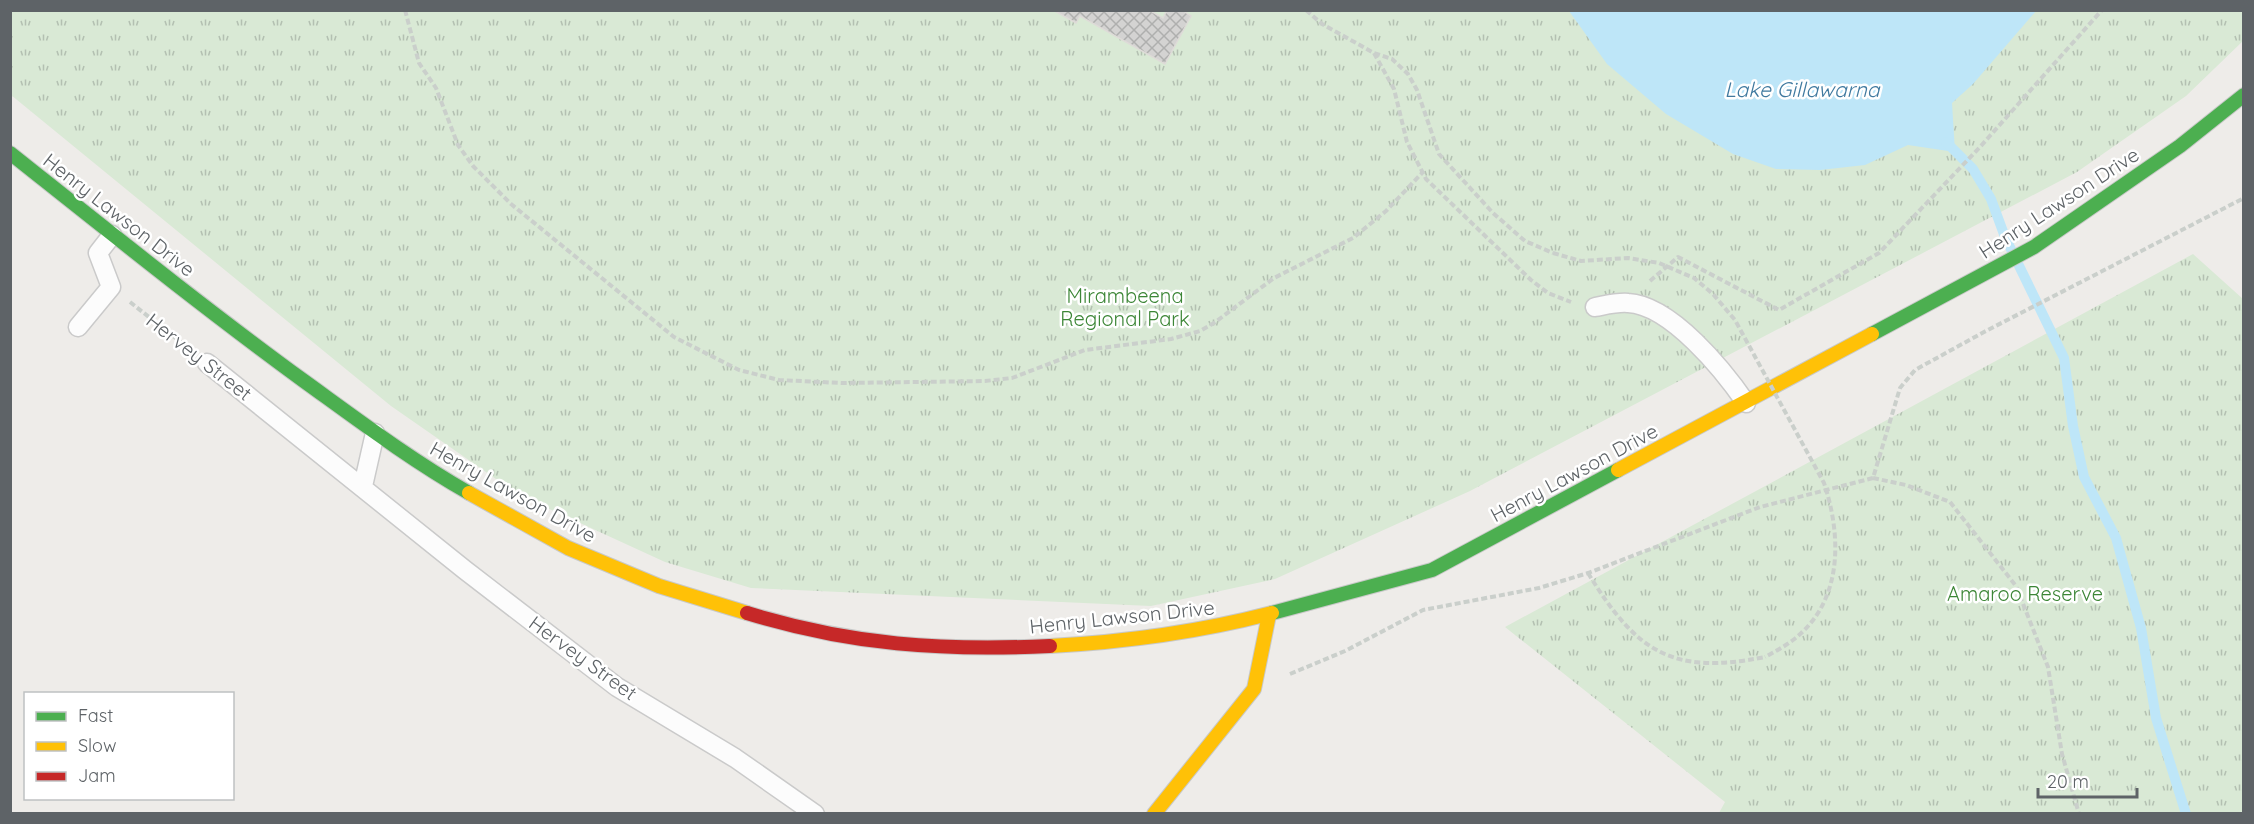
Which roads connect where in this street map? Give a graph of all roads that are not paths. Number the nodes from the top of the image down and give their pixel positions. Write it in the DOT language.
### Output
graph roads {
  1 [pos="2244,95"];
  2 [pos="10,153"];
  3 [pos="112,235"];
  4 [pos="1595,307"];
  5 [pos="78,327"];
  6 [pos="207,363"];
  7 [pos="1746,403"];
  8 [pos="375,433"];
  9 [pos="363,486"];
  10 [pos="1269,615"];
  11 [pos="815,813"];
  12 [pos="1154,813"];
  1 -- 7 [label="main road, Henry Lawson Drive"];
  2 -- 3 [label="main road, Henry Lawson Drive"];
  3 -- 5 [label="lane"];
  3 -- 8 [label="main road, Henry Lawson Drive"];
  4 -- 7 [label="lane"];
  6 -- 9 [label="lane, Hervey Street"];
  7 -- 10 [label="main road, Henry Lawson Drive"];
  8 -- 9 [label="lane"];
  8 -- 10 [label="main road, Henry Lawson Drive"];
  9 -- 11 [label="lane, Hervey Street"];
  10 -- 12 [label="main road"];
}
